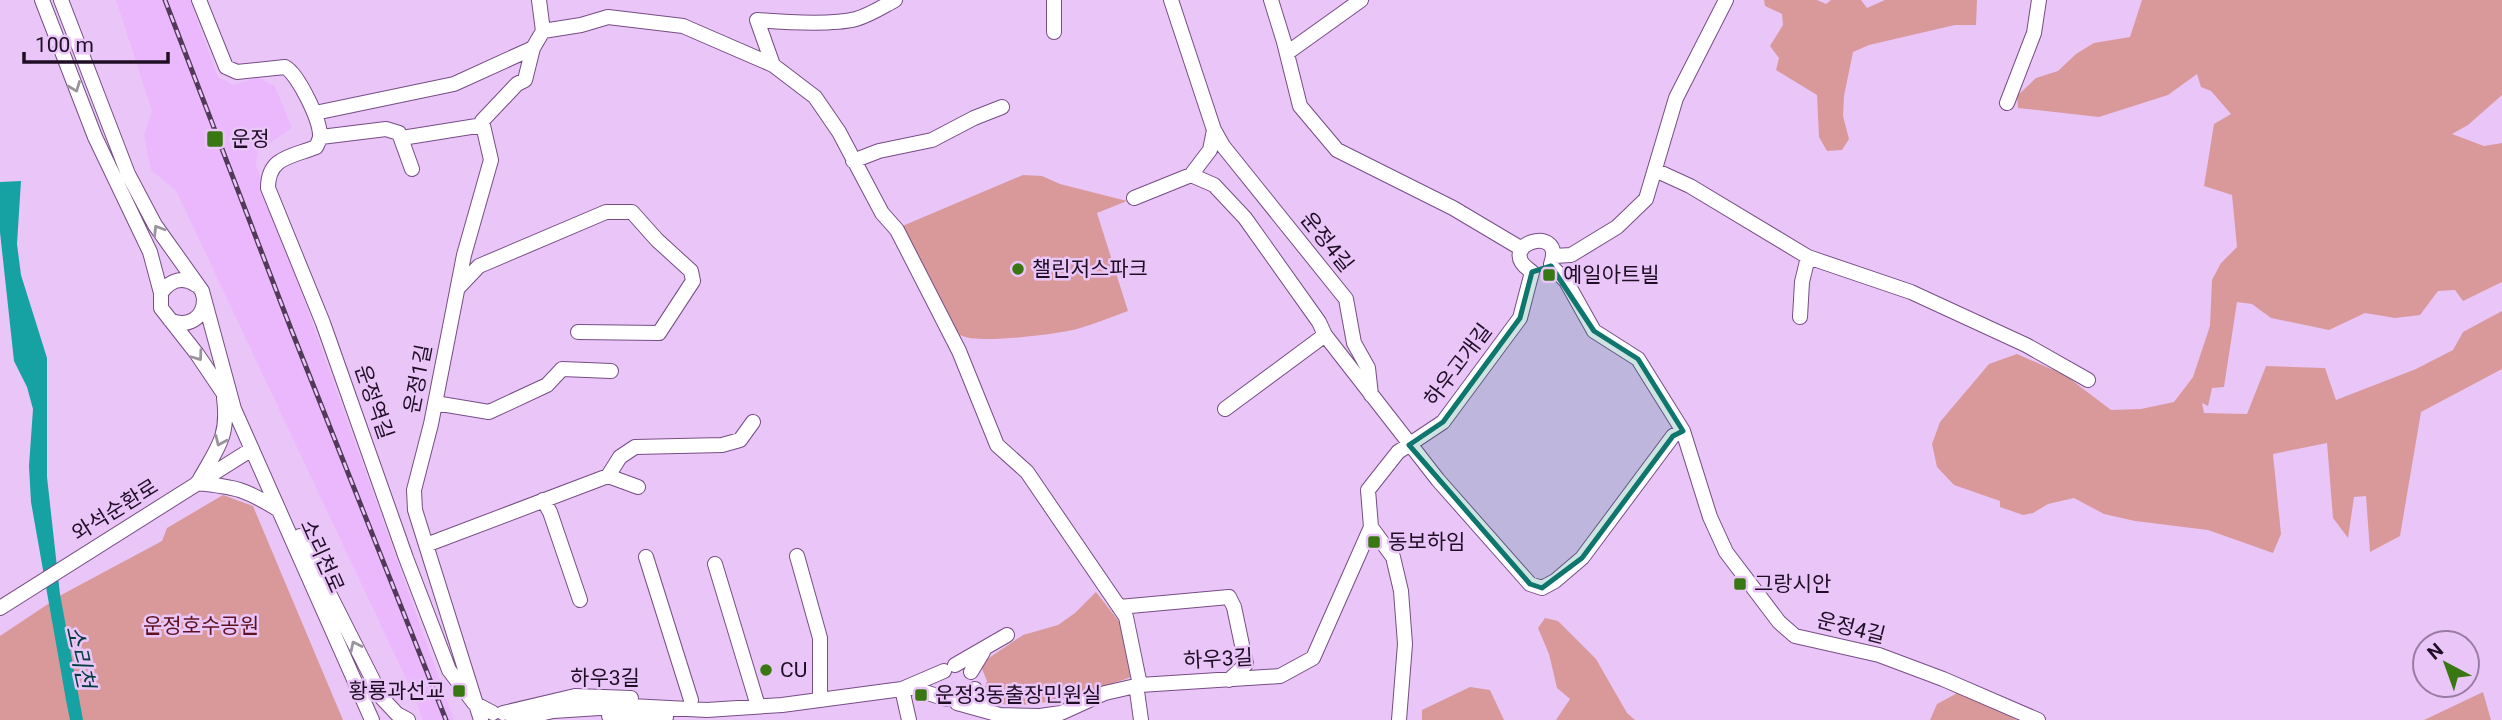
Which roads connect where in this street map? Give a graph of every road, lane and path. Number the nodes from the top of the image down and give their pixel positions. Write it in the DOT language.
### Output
graph roads {
  1 [pos="42,0"];
  2 [pos="61,0"];
  3 [pos="199,0"];
  4 [pos="539,0"];
  5 [pos="895,0"];
  6 [pos="1054,0"];
  7 [pos="1171,0"];
  8 [pos="1271,0"];
  9 [pos="1361,0"];
  10 [pos="1726,0"];
  11 [pos="2039,0"];
  12 [pos="543,31"];
  13 [pos="1054,32"];
  14 [pos="533,48"];
  15 [pos="1287,53"];
  16 [pos="773,65"];
  17 [pos="2007,103"];
  18 [pos="1002,107"];
  19 [pos="315,113"];
  20 [pos="483,125"];
  21 [pos="1214,130"];
  22 [pos="320,137"];
  23 [pos="402,138"];
  24 [pos="853,160"];
  25 [pos="412,169"];
  26 [pos="1655,170"];
  27 [pos="1191,175"];
  28 [pos="1134,198"];
  29 [pos="1522,249"];
  30 [pos="1808,257"];
  31 [pos="1552,261"];
  32 [pos="1532,272"];
  33 [pos="458,288"];
  34 [pos="201,292"];
  35 [pos="161,293"];
  36 [pos="1800,317"];
  37 [pos="170,320"];
  38 [pos="578,332"];
  39 [pos="1325,335"];
  40 [pos="611,371"];
  41 [pos="2088,380"];
  42 [pos="224,395"];
  43 [pos="1371,396"];
  44 [pos="435,403"];
  45 [pos="234,408"];
  46 [pos="1224,409"];
  47 [pos="752,422"];
  48 [pos="1683,431"];
  49 [pos="1409,445"];
  50 [pos="252,449"];
  51 [pos="263,474"];
  52 [pos="608,476"];
  53 [pos="197,483"];
  54 [pos="638,486"];
  55 [pos="543,500"];
  56 [pos="279,510"];
  57 [pos="1371,527"];
  58 [pos="426,545"];
  59 [pos="797,556"];
  60 [pos="646,557"];
  61 [pos="715,564"];
  62 [pos="580,600"];
  63 [pos="1118,607"];
  64 [pos="0,608"];
  65 [pos="1007,635"];
  66 [pos="984,650"];
  67 [pos="971,672"];
  68 [pos="1229,680"];
  69 [pos="1140,685"];
  70 [pos="906,688"];
  71 [pos="975,689"];
  72 [pos="820,699"];
  73 [pos="691,700"];
  74 [pos="474,704"];
  75 [pos="758,706"];
  76 [pos="707,710"];
  77 [pos="985,710"];
  78 [pos="497,718"];
  79 [pos="524,718"];
  80 [pos="372,720"];
  81 [pos="408,720"];
  82 [pos="565,720"];
  83 [pos="909,720"];
  84 [pos="1141,720"];
  85 [pos="1399,720"];
  86 [pos="2038,720"];
  1 -- 35 [label="street, one-way"];
  34 -- 2 [label="street, one-way"];
  3 -- 19 [label="street"];
  4 -- 12 [label="street"];
  5 -- 16 [label="street"];
  6 -- 13 [label="street"];
  7 -- 21 [label="street, 운정4길"];
  8 -- 15 [label="street"];
  9 -- 15 [label="street"];
  10 -- 26 [label="street"];
  11 -- 17 [label="street"];
  12 -- 14 [label="street"];
  12 -- 16 [label="street"];
  14 -- 19 [label="street"];
  14 -- 20 [label="street"];
  15 -- 29 [label="street"];
  16 -- 24 [label="street"];
  18 -- 24 [label="street"];
  19 -- 22 [label="street"];
  20 -- 23 [label="street"];
  20 -- 33 [label="street, 운정1길"];
  21 -- 27 [label="street"];
  21 -- 43 [label="street, 운정4길"];
  22 -- 23 [label="street"];
  22 -- 74 [label="street, 운정역길"];
  23 -- 25 [label="street"];
  24 -- 63 [label="street"];
  26 -- 30 [label="street"];
  26 -- 31 [label="street"];
  27 -- 28 [label="street"];
  27 -- 39 [label="street, 운정4길"];
  29 -- 31 [label="street"];
  29 -- 32 [label="street"];
  30 -- 36 [label="street"];
  30 -- 41 [label="street"];
  31 -- 32 [label="street"];
  31 -- 48 [label="street, 운정4길"];
  32 -- 49 [label="street, 하우고개길"];
  33 -- 38 [label="street"];
  33 -- 44 [label="street, 운정1길"];
  34 -- 35 [label="street"];
  34 -- 37 [label="street"];
  34 -- 45 [label="street"];
  35 -- 37 [label="street"];
  37 -- 42 [label="street, one-way"];
  39 -- 43 [label="street, 운정4길"];
  39 -- 46 [label="street"];
  40 -- 44 [label="street"];
  42 -- 45 [label="street"];
  42 -- 53 [label="street, one-way"];
  43 -- 49 [label="street, 운정4길"];
  44 -- 58 [label="street, 운정1길"];
  45 -- 50 [label="street, 소리천로"];
  47 -- 52 [label="street"];
  48 -- 49 [label="street, 운정4길"];
  48 -- 86 [label="street, 운정4길"];
  49 -- 57 [label="street, 하우고개길"];
  50 -- 51 [label="street, 소리천로"];
  50 -- 53 [label="street, 와석순환로"];
  51 -- 56 [label="street, 소리천로"];
  81 -- 51 [label="street, one-way"];
  52 -- 54 [label="street"];
  52 -- 55 [label="street"];
  53 -- 56 [label="street"];
  53 -- 64 [label="street, 와석순환로"];
  55 -- 58 [label="street"];
  55 -- 62 [label="street"];
  56 -- 80 [label="street, 소리천로"];
  57 -- 68 [label="street, 하우3길"];
  57 -- 85 [label="street"];
  58 -- 74 [label="street, 운정1길"];
  59 -- 72 [label="street"];
  60 -- 73 [label="street"];
  61 -- 75 [label="street"];
  63 -- 68 [label="street"];
  63 -- 69 [label="street"];
  65 -- 66 [label="street, 하우3길"];
  66 -- 67 [label="street, 하우3길"];
  66 -- 70 [label="street, 하우3길"];
  68 -- 69 [label="street, 하우3길"];
  69 -- 77 [label="street, 하우3길"];
  69 -- 84 [label="street"];
  70 -- 72 [label="street, 하우3길"];
  70 -- 77 [label="street, 하우3길"];
  70 -- 83 [label="street"];
  71 -- 77 [label="street"];
  72 -- 75 [label="street, 하우3길"];
  73 -- 76 [label="street"];
  73 -- 78 [label="street, 하우3길"];
  74 -- 78 [label="street, 운정1길"];
  75 -- 76 [label="street, 하우3길"];
  76 -- 79 [label="street"];
  76 -- 82 [label="street, 하우3길"];
  78 -- 79 [label="street"];
}
